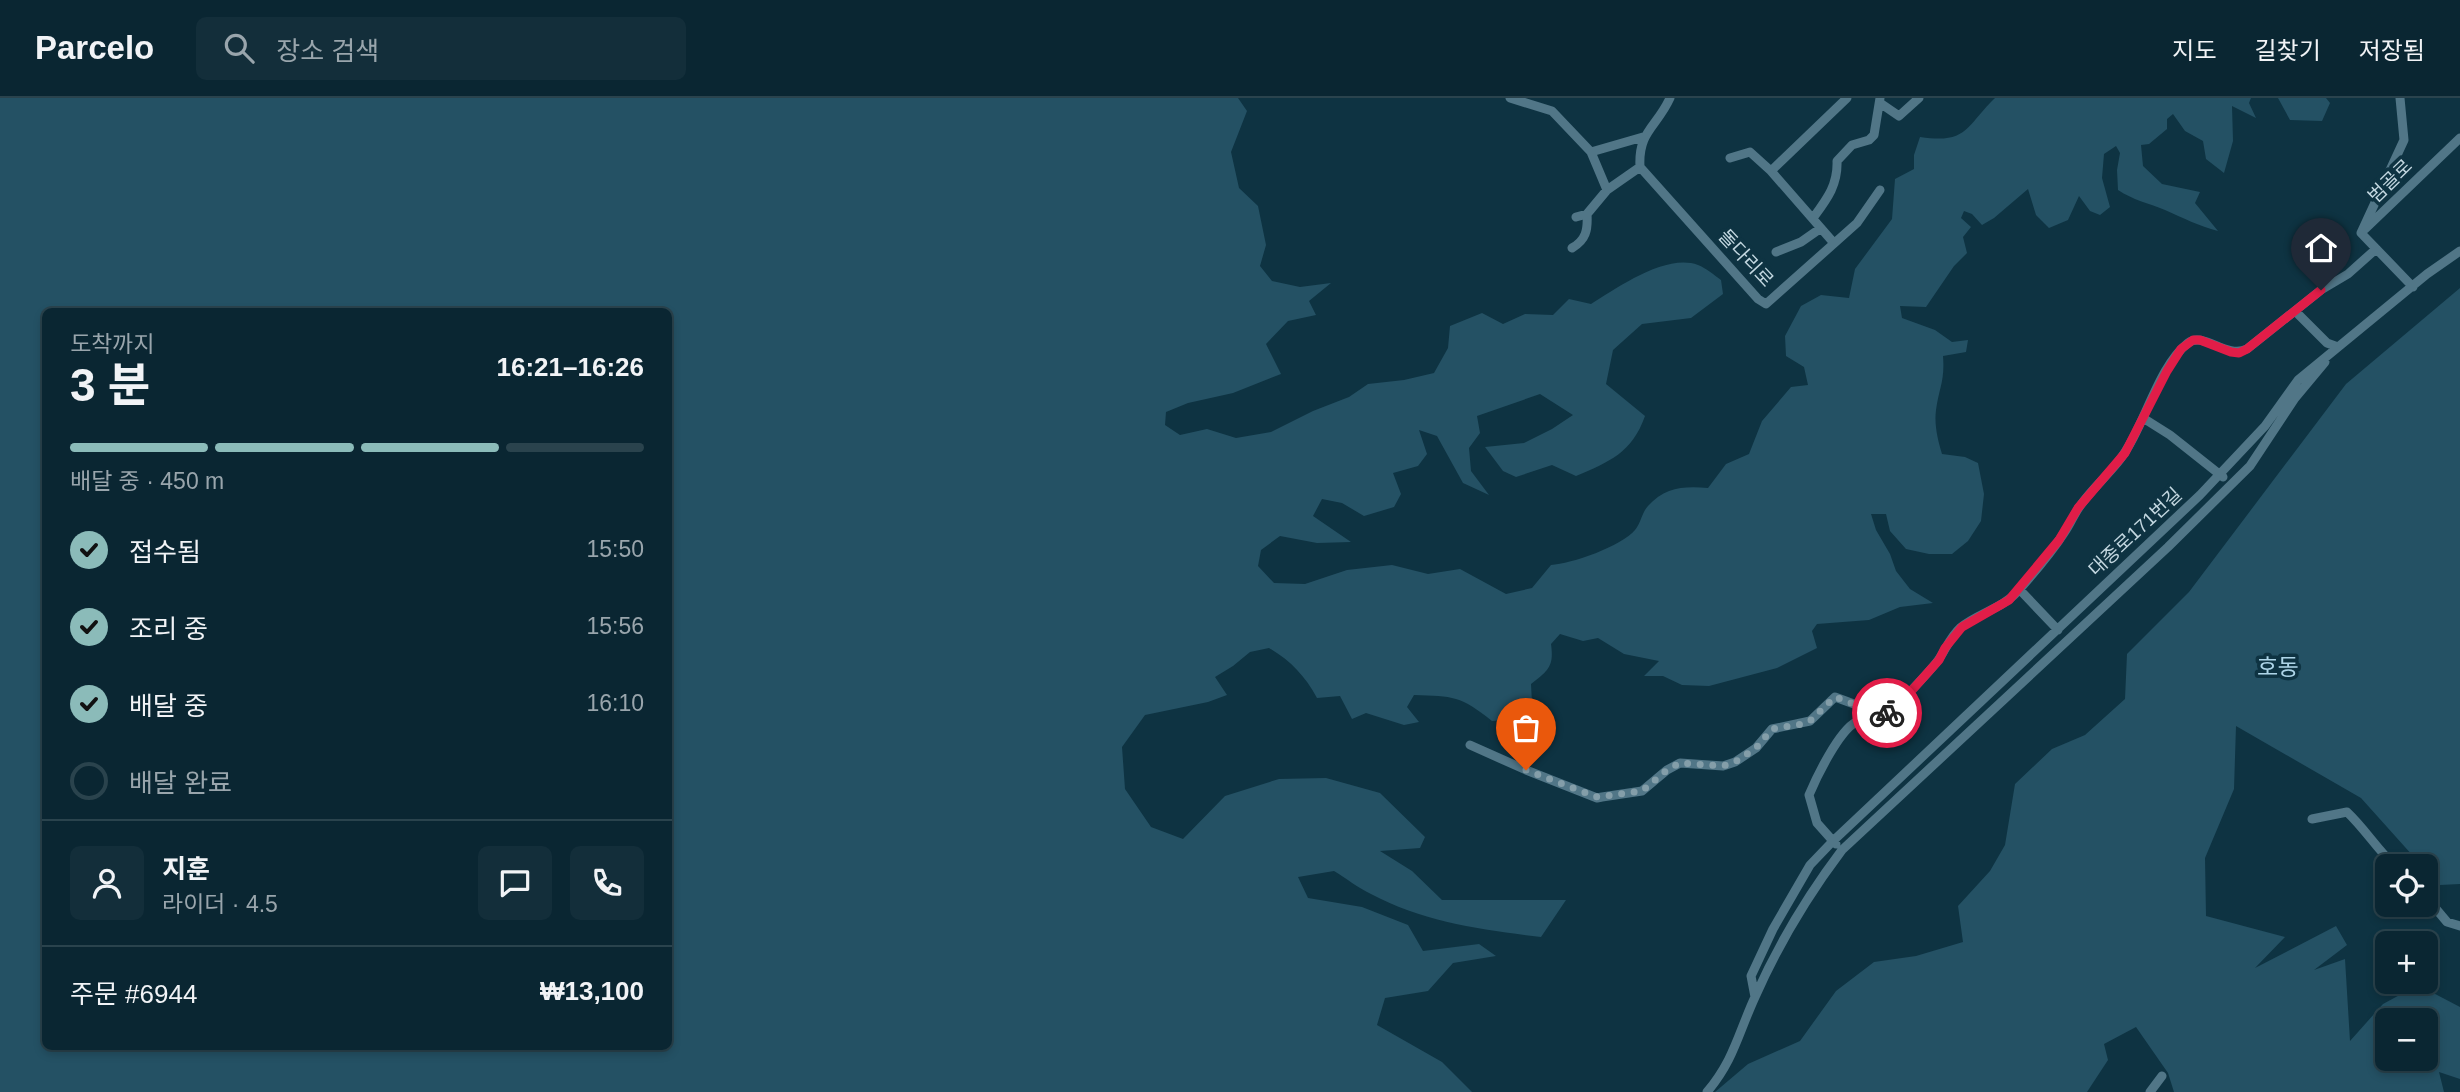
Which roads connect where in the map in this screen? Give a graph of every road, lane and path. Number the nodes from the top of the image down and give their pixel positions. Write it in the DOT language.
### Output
graph roads {
  1 [pos="1510,98"];
  2 [pos="1670,98"];
  3 [pos="1847,98"];
  4 [pos="1919,98"];
  5 [pos="2400,98"];
  6 [pos="1880,100"];
  7 [pos="1643,137"];
  8 [pos="2460,138"];
  9 [pos="1591,152"];
  10 [pos="1730,158"];
  11 [pos="1640,167"];
  12 [pos="1771,171"];
  13 [pos="1607,190"];
  14 [pos="1880,190"];
  15 [pos="1587,214"];
  16 [pos="1576,217"];
  17 [pos="1813,218"];
  18 [pos="1821,228"];
  19 [pos="2361,233"];
  20 [pos="1833,242"];
  21 [pos="1572,248"];
  22 [pos="2376,249"];
  23 [pos="2460,251"];
  24 [pos="1776,252"];
  25 [pos="2413,287"];
  26 [pos="2295,311"];
  27 [pos="2338,347"];
  28 [pos="2143,418"];
  29 [pos="2220,475"];
  30 [pos="2232,484"];
  31 [pos="2019,589"];
  32 [pos="2058,630"];
  33 [pos="1870,718"];
  34 [pos="1470,745"];
  35 [pos="2312,819"];
  36 [pos="1833,841"];
  37 [pos="1842,850"];
  38 [pos="2382,854"];
  39 [pos="2438,911"];
  40 [pos="2460,926"];
  41 [pos="1755,997"];
  42 [pos="2162,1076"];
  43 [pos="1707,1092"];
  44 [pos="2150,1092"];
  1 -- 9 [label="street"];
  2 -- 7 [label="street"];
  3 -- 12 [label="street"];
  4 -- 6 [label="street"];
  5 -- 19 [label="street"];
  6 -- 17 [label="street"];
  7 -- 9 [label="street"];
  7 -- 11 [label="street"];
  8 -- 19 [label="street, 범골로"];
  9 -- 13 [label="street"];
  10 -- 12 [label="street"];
  11 -- 13 [label="street"];
  11 -- 20 [label="street, 돌다리로"];
  12 -- 17 [label="street"];
  13 -- 15 [label="street"];
  14 -- 20 [label="street, 돌다리로"];
  15 -- 16 [label="street"];
  15 -- 21 [label="street"];
  17 -- 18 [label="street"];
  18 -- 20 [label="street"];
  18 -- 24 [label="street, 돌다리로"];
  19 -- 22 [label="street"];
  22 -- 25 [label="street"];
  22 -- 26 [label="street"];
  23 -- 25 [label="street, 대종로171번길"];
  25 -- 27 [label="street, 대종로171번길"];
  26 -- 27 [label="street"];
  26 -- 28 [label="street"];
  27 -- 29 [label="street, 대종로171번길"];
  27 -- 30 [label="street"];
  28 -- 29 [label="street"];
  28 -- 31 [label="street"];
  29 -- 30 [label="street"];
  29 -- 32 [label="street, 대종로171번길"];
  30 -- 37 [label="street"];
  31 -- 32 [label="street"];
  31 -- 33 [label="street"];
  32 -- 36 [label="street, 대종로171번길"];
  33 -- 34 [label="street"];
  33 -- 36 [label="street"];
  35 -- 38 [label="street"];
  36 -- 37 [label="street"];
  36 -- 41 [label="street, 대종로171번길"];
  37 -- 41 [label="street"];
  39 -- 40 [label="street"];
  41 -- 43 [label="street"];
  42 -- 44 [label="street"];
}
